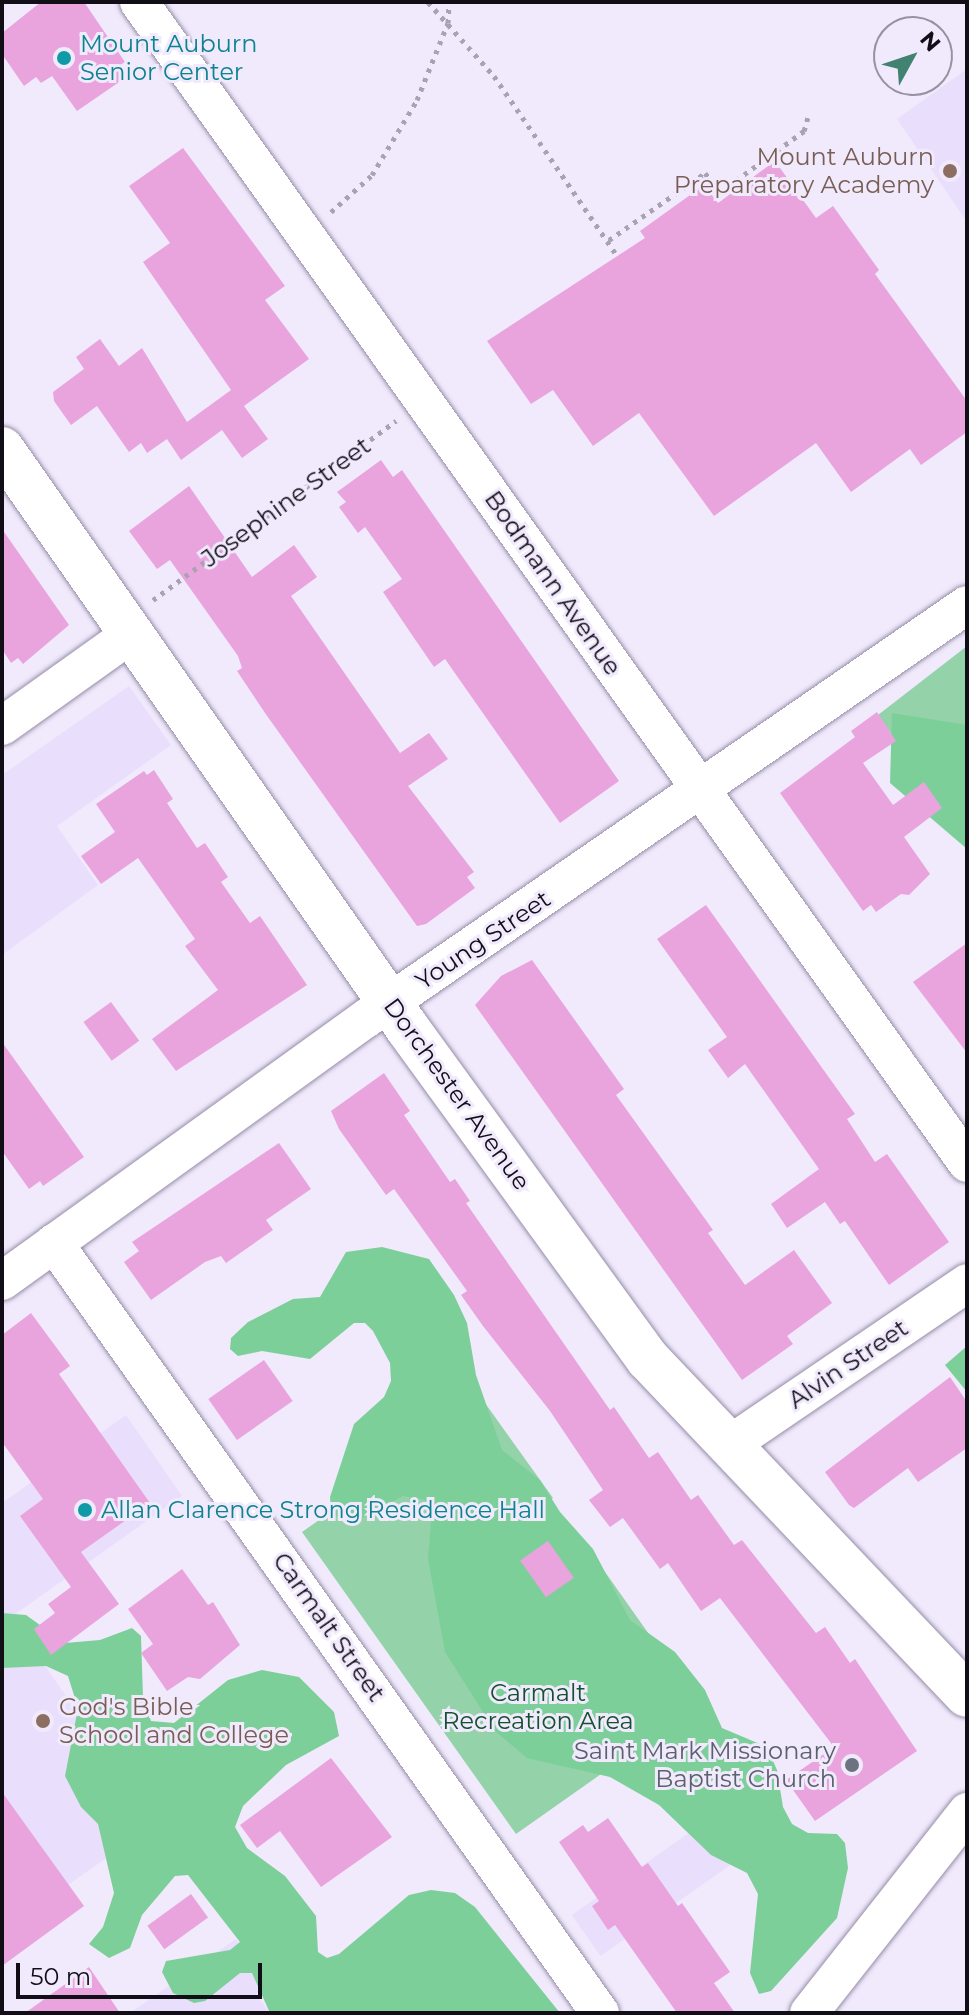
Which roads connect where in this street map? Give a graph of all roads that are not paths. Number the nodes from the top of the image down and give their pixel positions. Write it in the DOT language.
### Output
graph roads {
  1 [pos="139,2"];
  2 [pos="2,449"];
  3 [pos="967,605"];
  4 [pos="140,618"];
  5 [pos="2,726"];
  6 [pos="701,791"];
  7 [pos="390,1002"];
  8 [pos="967,1163"];
  9 [pos="54,1243"];
  10 [pos="7,1266"];
  11 [pos="967,1283"];
  12 [pos="729,1445"];
  13 [pos="967,1695"];
  14 [pos="967,1812"];
  15 [pos="600,2013"];
  16 [pos="809,2013"];
  1 -- 6 [label="street, Bodmann Avenue"];
  2 -- 4 [label="street, Dorchester Avenue"];
  3 -- 6 [label="street, Young Street"];
  4 -- 5 [label="street"];
  4 -- 7 [label="street, Dorchester Avenue"];
  6 -- 7 [label="street, Young Street"];
  6 -- 8 [label="street, Bodmann Avenue"];
  7 -- 9 [label="street, Young Street"];
  7 -- 12 [label="street, Dorchester Avenue"];
  9 -- 10 [label="street, Young Street"];
  9 -- 15 [label="street, Carmalt Street"];
  11 -- 12 [label="street, Alvin Street"];
  12 -- 13 [label="street, Dorchester Avenue"];
  14 -- 16 [label="street"];
}
